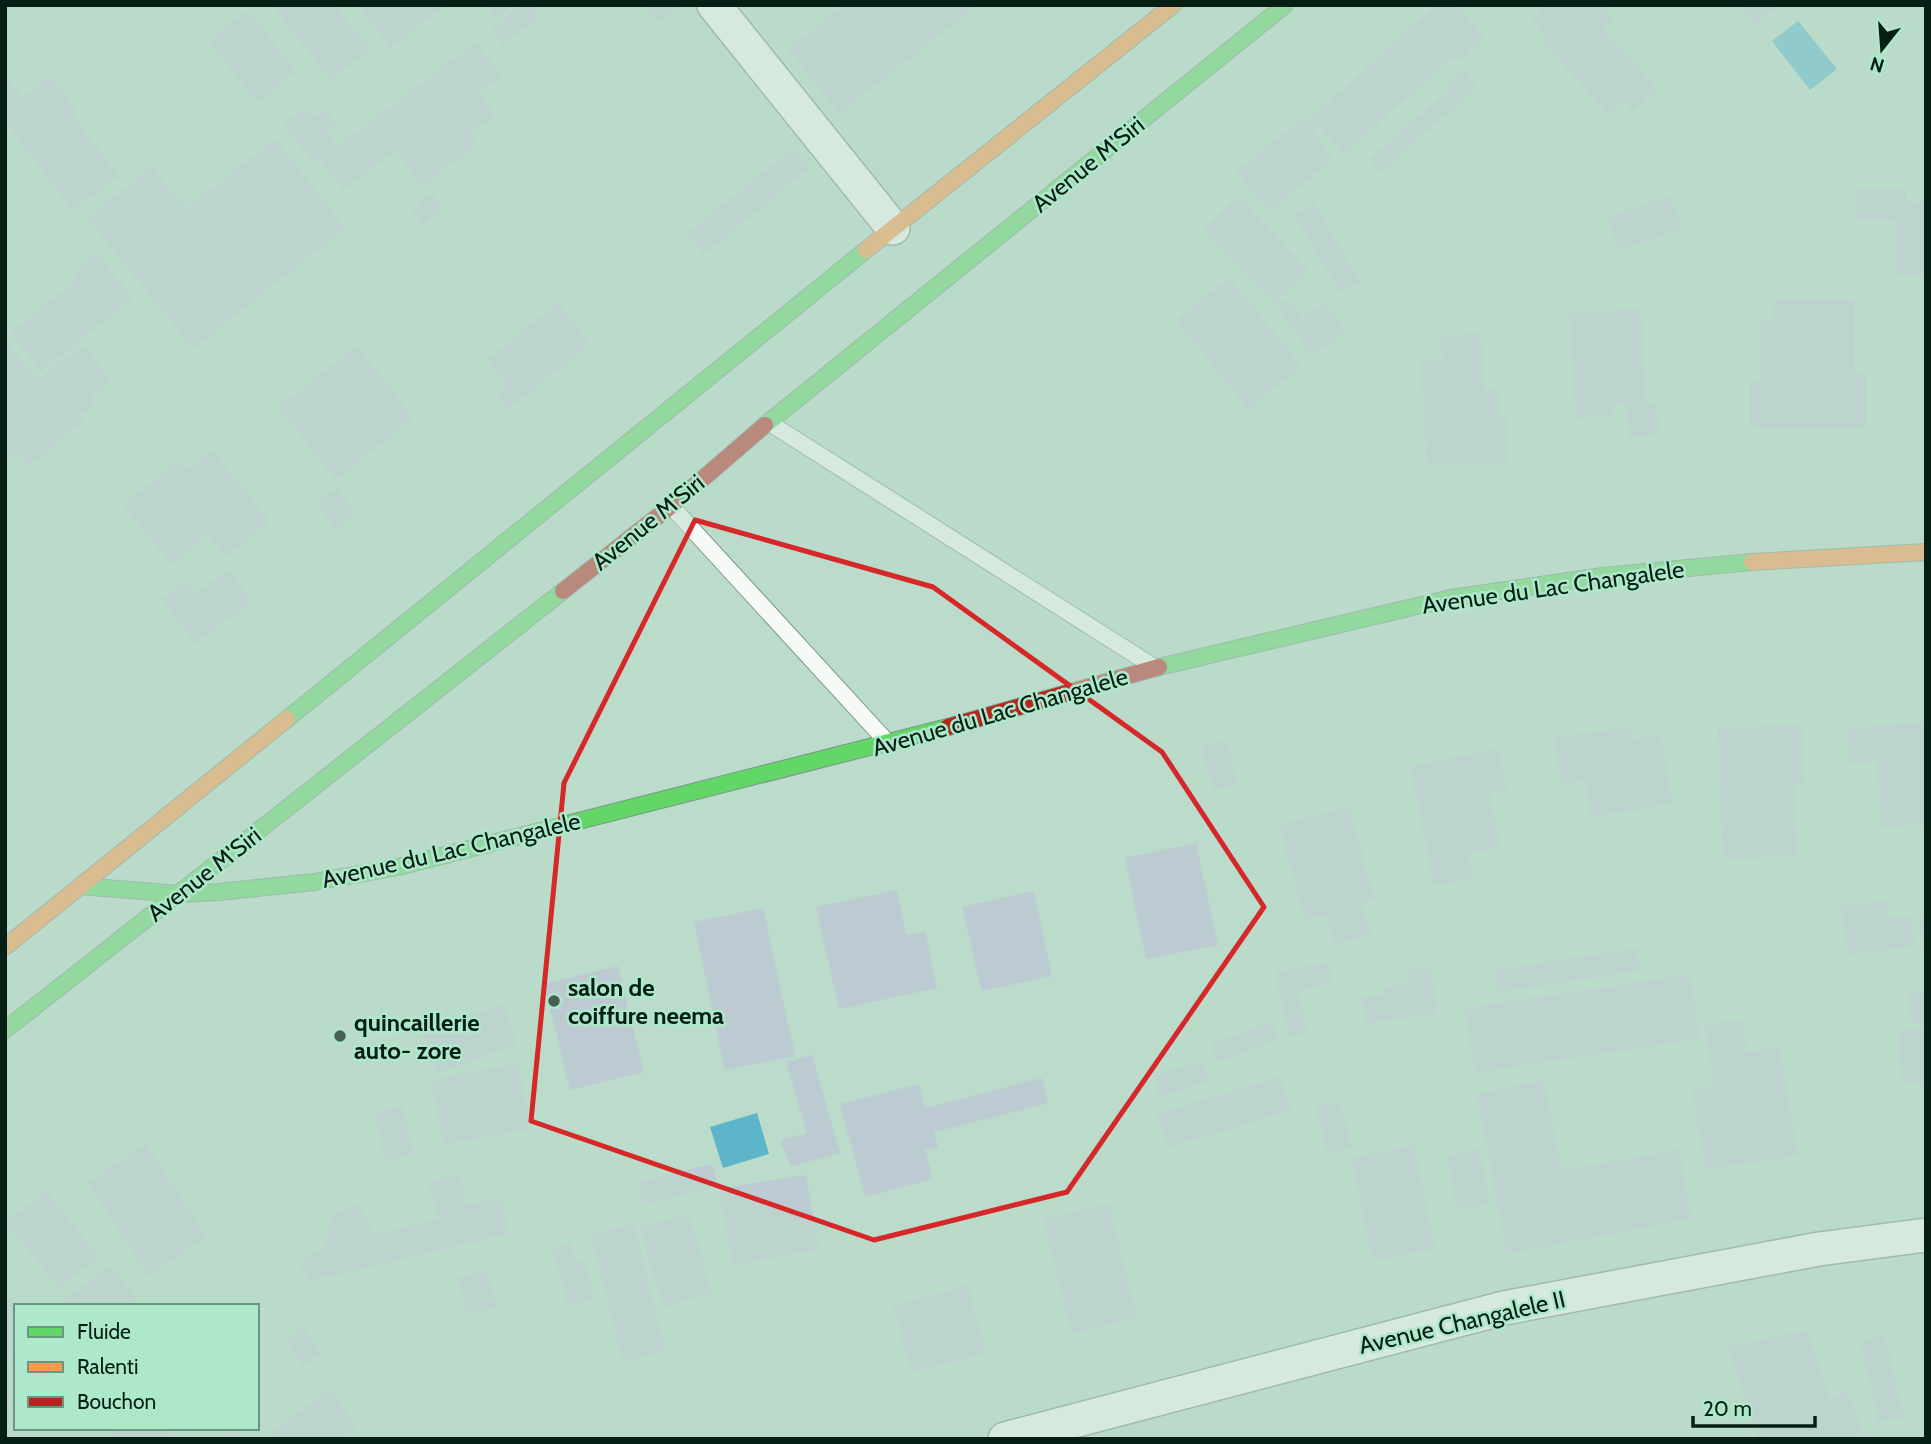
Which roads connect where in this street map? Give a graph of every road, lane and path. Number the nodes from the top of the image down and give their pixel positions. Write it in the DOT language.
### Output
graph roads {
  1 [pos="714,5"];
  2 [pos="1173,5"];
  3 [pos="1285,5"];
  4 [pos="892,228"];
  5 [pos="768,422"];
  6 [pos="671,506"];
  7 [pos="1926,552"];
  8 [pos="1156,668"];
  9 [pos="889,744"];
  10 [pos="80,886"];
  11 [pos="179,894"];
  12 [pos="5,947"];
  13 [pos="5,1030"];
  14 [pos="1926,1235"];
  15 [pos="1005,1439"];
  1 -- 4 [label="street"];
  2 -- 4 [label="main road"];
  3 -- 5 [label="main road, Avenue M'Siri"];
  4 -- 10 [label="main road"];
  5 -- 6 [label="main road, Avenue M'Siri"];
  5 -- 8 [label="lane"];
  6 -- 9 [label="lane"];
  6 -- 11 [label="main road, Avenue M'Siri"];
  7 -- 8 [label="main road, Avenue du Lac Changalele"];
  8 -- 9 [label="main road, Avenue du Lac Changalele"];
  9 -- 11 [label="main road, Avenue du Lac Changalele"];
  10 -- 11 [label="main road, Avenue du Lac Changalele"];
  10 -- 12 [label="main road"];
  11 -- 13 [label="main road, Avenue M'Siri"];
  14 -- 15 [label="street, Avenue Changalele II"];
}
